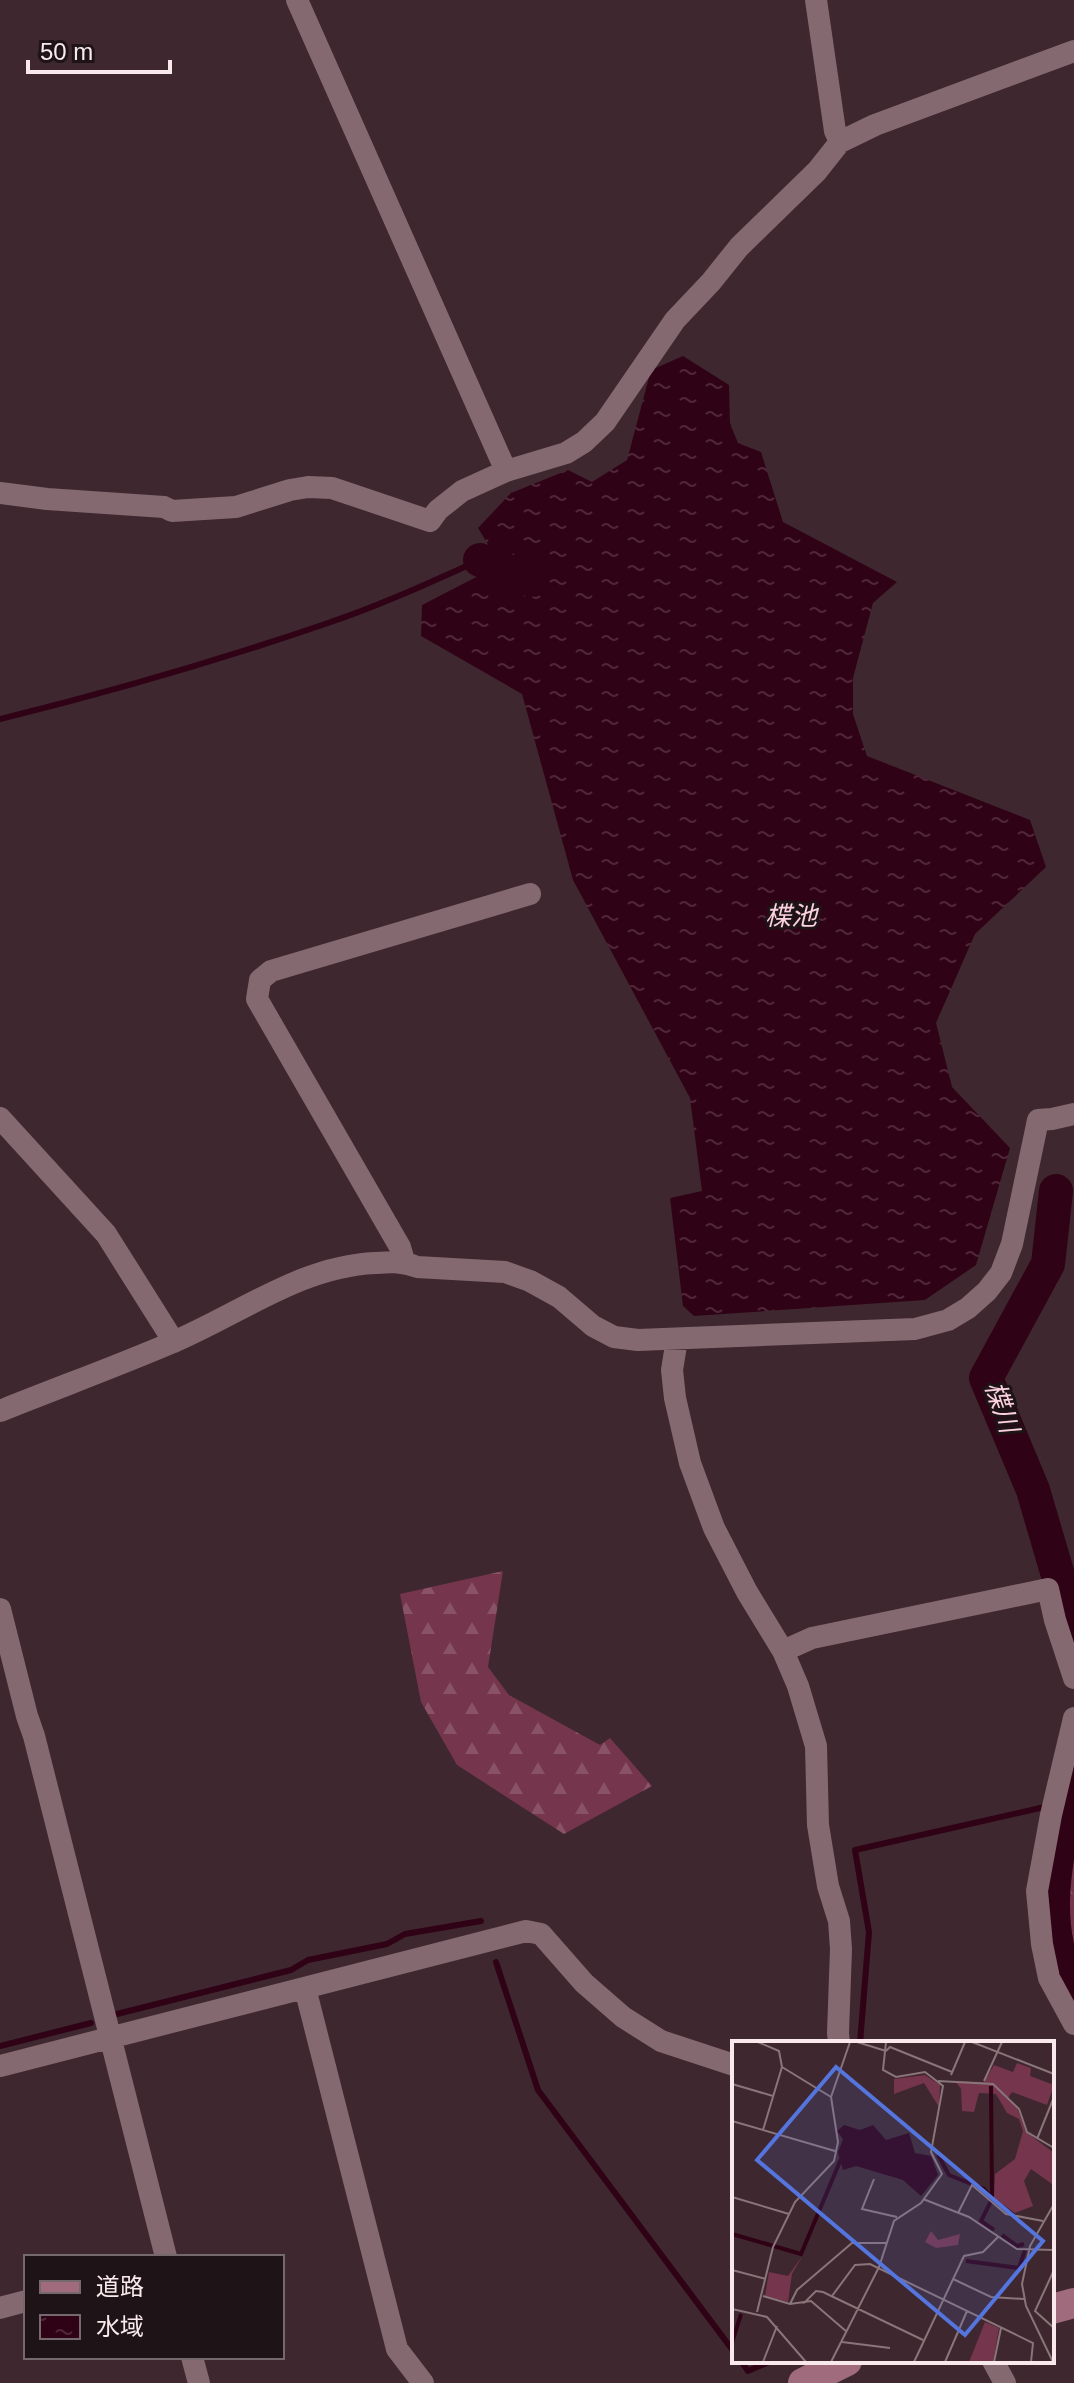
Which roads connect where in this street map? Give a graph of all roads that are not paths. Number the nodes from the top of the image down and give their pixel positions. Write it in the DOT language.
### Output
graph roads {
  1 [pos="297,0"];
  2 [pos="816,0"];
  3 [pos="1074,51"];
  4 [pos="840,142"];
  5 [pos="506,471"];
  6 [pos="0,493"];
  7 [pos="530,894"];
  8 [pos="1074,1114"];
  9 [pos="0,1118"];
  10 [pos="404,1261"];
  11 [pos="677,1339"];
  12 [pos="174,1342"];
  13 [pos="0,1411"];
  14 [pos="0,1609"];
  15 [pos="783,1651"];
  16 [pos="1074,1678"];
  17 [pos="1074,1718"];
  18 [pos="305,1988"];
  19 [pos="1074,2024"];
  20 [pos="111,2038"];
  21 [pos="839,2041"];
  22 [pos="732,2064"];
  23 [pos="0,2066"];
  24 [pos="165,2255"];
  25 [pos="24,2302"];
  26 [pos="1074,2303"];
  27 [pos="0,2308"];
  28 [pos="1054,2308"];
  29 [pos="193,2359"];
  30 [pos="843,2363"];
  31 [pos="994,2363"];
  32 [pos="199,2383"];
  33 [pos="423,2383"];
  34 [pos="803,2383"];
  35 [pos="1005,2383"];
  1 -- 5 [label="street"];
  2 -- 4 [label="street"];
  3 -- 4 [label="street"];
  4 -- 5 [label="street"];
  5 -- 6 [label="street"];
  7 -- 10 [label="street"];
  8 -- 11 [label="street"];
  9 -- 12 [label="street"];
  10 -- 11 [label="street"];
  10 -- 12 [label="street"];
  11 -- 15 [label="street"];
  12 -- 13 [label="street"];
  14 -- 20 [label="street"];
  15 -- 16 [label="street"];
  15 -- 21 [label="street"];
  17 -- 19 [label="street"];
  18 -- 20 [label="street"];
  18 -- 22 [label="street"];
  18 -- 33 [label="street"];
  20 -- 23 [label="street"];
  20 -- 24 [label="street"];
  25 -- 27 [label="street"];
  26 -- 28 [label="street"];
  29 -- 32 [label="street"];
  30 -- 34 [label="street"];
  31 -- 35 [label="street"];
}
